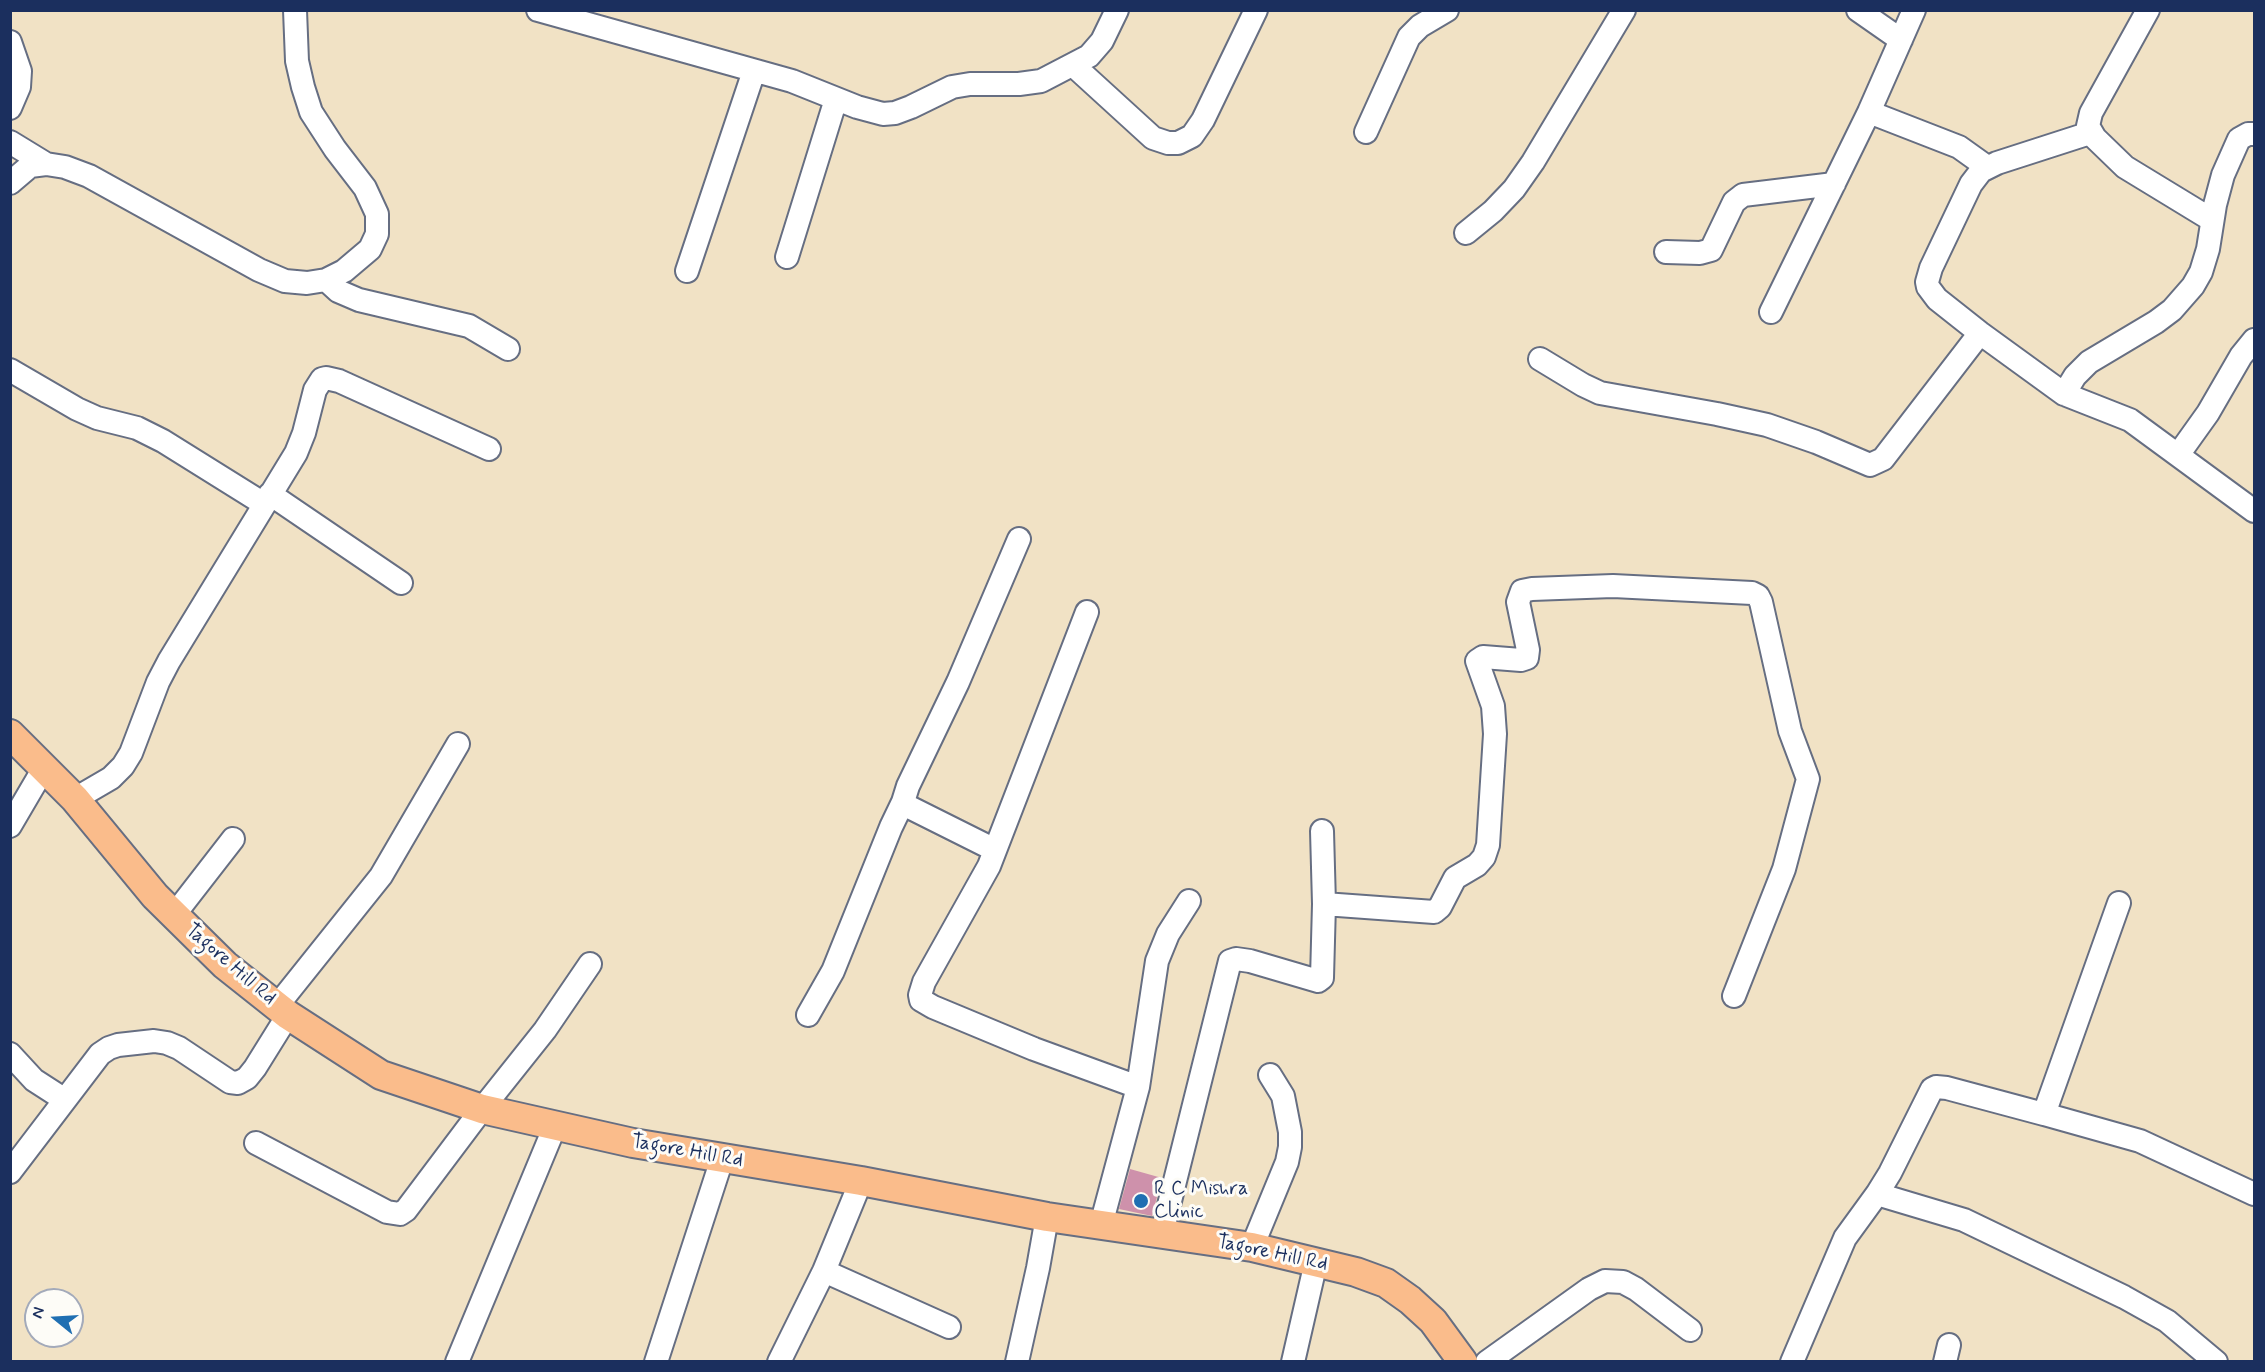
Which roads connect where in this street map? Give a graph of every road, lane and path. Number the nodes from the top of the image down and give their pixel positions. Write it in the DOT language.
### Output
graph roads {
  1 [pos="295,10"];
  2 [pos="537,10"];
  3 [pos="1117,10"];
  4 [pos="1256,10"];
  5 [pos="1448,10"];
  6 [pos="1623,10"];
  7 [pos="1858,10"];
  8 [pos="1914,10"];
  9 [pos="2141,12"];
  10 [pos="1901,40"];
  11 [pos="10,42"];
  12 [pos="1069,67"];
  13 [pos="754,71"];
  14 [pos="836,99"];
  15 [pos="10,108"];
  16 [pos="1869,112"];
  17 [pos="1366,132"];
  18 [pos="2090,132"];
  19 [pos="2254,134"];
  20 [pos="10,142"];
  21 [pos="46,164"];
  22 [pos="1987,167"];
  23 [pos="10,183"];
  24 [pos="1834,184"];
  25 [pos="2212,220"];
  26 [pos="1466,233"];
  27 [pos="1666,252"];
  28 [pos="787,257"];
  29 [pos="687,271"];
  30 [pos="326,280"];
  31 [pos="1771,312"];
  32 [pos="1980,333"];
  33 [pos="2254,340"];
  34 [pos="508,349"];
  35 [pos="1540,359"];
  36 [pos="10,370"];
  37 [pos="2064,394"];
  38 [pos="489,449"];
  39 [pos="2178,455"];
  40 [pos="267,499"];
  41 [pos="2254,511"];
  42 [pos="1019,539"];
  43 [pos="401,583"];
  44 [pos="1087,612"];
  45 [pos="10,734"];
  46 [pos="458,744"];
  47 [pos="44,768"];
  48 [pos="75,799"];
  49 [pos="903,802"];
  50 [pos="10,826"];
  51 [pos="1322,831"];
  52 [pos="233,839"];
  53 [pos="995,850"];
  54 [pos="1189,901"];
  55 [pos="2119,903"];
  56 [pos="1324,904"];
  57 [pos="174,915"];
  58 [pos="590,964"];
  59 [pos="1734,996"];
  60 [pos="282,1011"];
  61 [pos="808,1015"];
  62 [pos="10,1054"];
  63 [pos="1270,1075"];
  64 [pos="1138,1087"];
  65 [pos="65,1100"];
  66 [pos="482,1109"];
  67 [pos="2044,1114"];
  68 [pos="555,1126"];
  69 [pos="256,1143"];
  70 [pos="722,1159"];
  71 [pos="10,1172"];
  72 [pos="861,1181"];
  73 [pos="1877,1194"];
  74 [pos="2254,1194"];
  75 [pos="1047,1217"];
  76 [pos="1101,1226"];
  77 [pos="1162,1233"];
  78 [pos="1252,1247"];
  79 [pos="1316,1262"];
  80 [pos="824,1271"];
  81 [pos="949,1327"];
  82 [pos="1690,1329"];
  83 [pos="457,1362"];
  84 [pos="656,1362"];
  85 [pos="779,1362"];
  86 [pos="1017,1362"];
  87 [pos="1293,1362"];
  88 [pos="1463,1362"];
  89 [pos="1487,1362"];
  90 [pos="1792,1362"];
  91 [pos="2216,1362"];
  1 -- 30 [label="street"];
  2 -- 13 [label="street"];
  3 -- 12 [label="street"];
  4 -- 12 [label="street"];
  5 -- 17 [label="street"];
  6 -- 26 [label="street"];
  7 -- 10 [label="street"];
  8 -- 10 [label="street"];
  9 -- 18 [label="street"];
  10 -- 16 [label="street"];
  11 -- 15 [label="street"];
  12 -- 14 [label="street"];
  13 -- 14 [label="street"];
  13 -- 29 [label="street"];
  14 -- 28 [label="street"];
  16 -- 22 [label="street"];
  16 -- 24 [label="street"];
  18 -- 22 [label="street"];
  18 -- 25 [label="street"];
  19 -- 25 [label="street"];
  20 -- 21 [label="street"];
  21 -- 23 [label="street"];
  21 -- 30 [label="street"];
  22 -- 32 [label="street"];
  24 -- 27 [label="street"];
  24 -- 31 [label="street"];
  25 -- 37 [label="street"];
  30 -- 34 [label="street"];
  32 -- 35 [label="street"];
  32 -- 37 [label="street"];
  33 -- 39 [label="street"];
  36 -- 40 [label="street"];
  37 -- 39 [label="street"];
  38 -- 40 [label="street"];
  39 -- 41 [label="street"];
  40 -- 43 [label="street"];
  40 -- 48 [label="street"];
  42 -- 49 [label="street"];
  44 -- 53 [label="street"];
  45 -- 47 [label="main road, Tagore Hill Rd"];
  46 -- 60 [label="street"];
  47 -- 48 [label="main road, Tagore Hill Rd"];
  47 -- 50 [label="street"];
  48 -- 57 [label="main road, Tagore Hill Rd"];
  49 -- 53 [label="street"];
  49 -- 61 [label="street"];
  51 -- 56 [label="street"];
  52 -- 57 [label="street"];
  53 -- 64 [label="street"];
  54 -- 64 [label="street"];
  55 -- 67 [label="street"];
  56 -- 59 [label="street"];
  56 -- 77 [label="street"];
  57 -- 60 [label="main road, Tagore Hill Rd"];
  58 -- 66 [label="street"];
  60 -- 65 [label="street"];
  60 -- 66 [label="main road, Tagore Hill Rd"];
  62 -- 65 [label="street"];
  63 -- 78 [label="street"];
  64 -- 76 [label="street"];
  65 -- 71 [label="street"];
  66 -- 68 [label="main road, Tagore Hill Rd"];
  66 -- 69 [label="street"];
  67 -- 73 [label="street"];
  67 -- 74 [label="street"];
  68 -- 70 [label="main road, Tagore Hill Rd"];
  68 -- 83 [label="street"];
  70 -- 72 [label="main road, Tagore Hill Rd"];
  70 -- 84 [label="street"];
  72 -- 75 [label="main road, Tagore Hill Rd"];
  72 -- 80 [label="street"];
  73 -- 90 [label="street"];
  73 -- 91 [label="street"];
  75 -- 76 [label="main road, Tagore Hill Rd"];
  75 -- 86 [label="street"];
  76 -- 77 [label="main road, Tagore Hill Rd"];
  77 -- 78 [label="main road, Tagore Hill Rd"];
  78 -- 79 [label="main road, Tagore Hill Rd"];
  79 -- 87 [label="street"];
  79 -- 88 [label="main road, Tagore Hill Rd"];
  80 -- 81 [label="street"];
  80 -- 85 [label="street"];
  82 -- 89 [label="street"];
}
